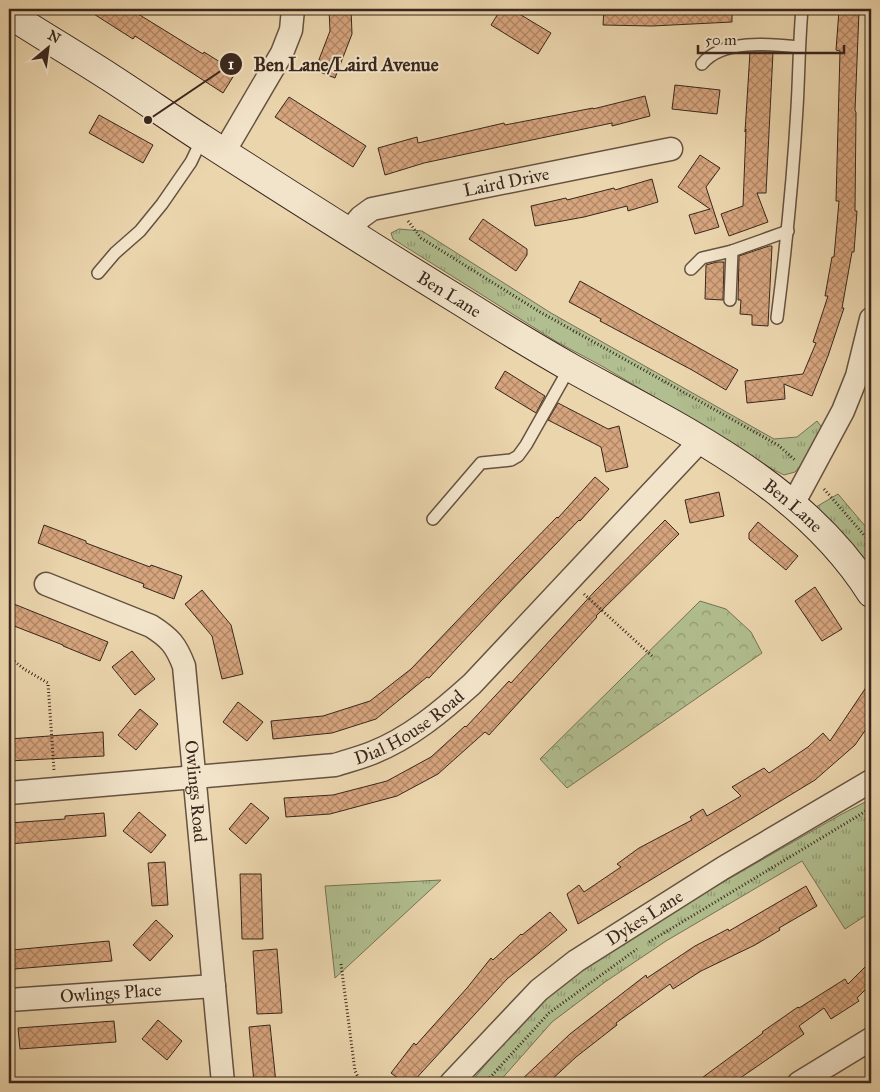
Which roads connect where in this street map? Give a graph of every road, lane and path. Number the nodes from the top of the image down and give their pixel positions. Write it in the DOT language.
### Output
graph roads {
  1 [pos="293,9"];
  2 [pos="802,9"];
  3 [pos="9,14"];
  4 [pos="799,47"];
  5 [pos="702,64"];
  6 [pos="213,145"];
  7 [pos="671,149"];
  8 [pos="395,204"];
  9 [pos="349,231"];
  10 [pos="788,231"];
  11 [pos="732,251"];
  12 [pos="691,269"];
  13 [pos="98,273"];
  14 [pos="730,300"];
  15 [pos="777,318"];
  16 [pos="871,326"];
  17 [pos="570,367"];
  18 [pos="701,440"];
  19 [pos="810,474"];
  20 [pos="793,504"];
  21 [pos="433,519"];
  22 [pos="871,543"];
  23 [pos="569,580"];
  24 [pos="46,584"];
  25 [pos="871,593"];
  26 [pos="652,656"];
  27 [pos="9,657"];
  28 [pos="196,778"];
  29 [pos="868,779"];
  30 [pos="56,788"];
  31 [pos="9,793"];
  32 [pos="871,808"];
  33 [pos="648,942"];
  34 [pos="640,947"];
  35 [pos="341,964"];
  36 [pos="214,986"];
  37 [pos="9,1000"];
  38 [pos="871,1039"];
  39 [pos="223,1083"];
  40 [pos="364,1083"];
  41 [pos="451,1083"];
  42 [pos="485,1083"];
  43 [pos="799,1083"];
  1 -- 6 [label="street"];
  2 -- 4 [label="lane"];
  3 -- 6 [label="street, Ben Lane"];
  4 -- 5 [label="lane"];
  4 -- 10 [label="lane"];
  6 -- 9 [label="street, Ben Lane"];
  6 -- 13 [label="lane"];
  7 -- 8 [label="street, Laird Drive"];
  8 -- 9 [label="street, Laird Drive"];
  8 -- 19 [label="path"];
  9 -- 17 [label="street, Ben Lane"];
  10 -- 11 [label="lane"];
  10 -- 15 [label="lane"];
  11 -- 12 [label="lane"];
  11 -- 14 [label="lane"];
  16 -- 19 [label="street"];
  17 -- 18 [label="street, Ben Lane"];
  17 -- 21 [label="lane"];
  18 -- 20 [label="street, Ben Lane"];
  18 -- 23 [label="street, Dial House Road"];
  19 -- 20 [label="street"];
  19 -- 22 [label="path"];
  20 -- 25 [label="street, Ben Lane"];
  23 -- 26 [label="path"];
  23 -- 28 [label="street, Dial House Road"];
  24 -- 28 [label="street, Owlings Road"];
  27 -- 30 [label="path"];
  28 -- 30 [label="street, Dial House Road"];
  28 -- 36 [label="street, Owlings Road"];
  29 -- 41 [label="street, Dykes Lane"];
  30 -- 31 [label="street, Dial House Road"];
  32 -- 33 [label="path"];
  34 -- 42 [label="path"];
  35 -- 40 [label="path"];
  36 -- 37 [label="street, Owlings Place"];
  36 -- 39 [label="street, Owlings Road"];
  38 -- 43 [label="street"];
}
